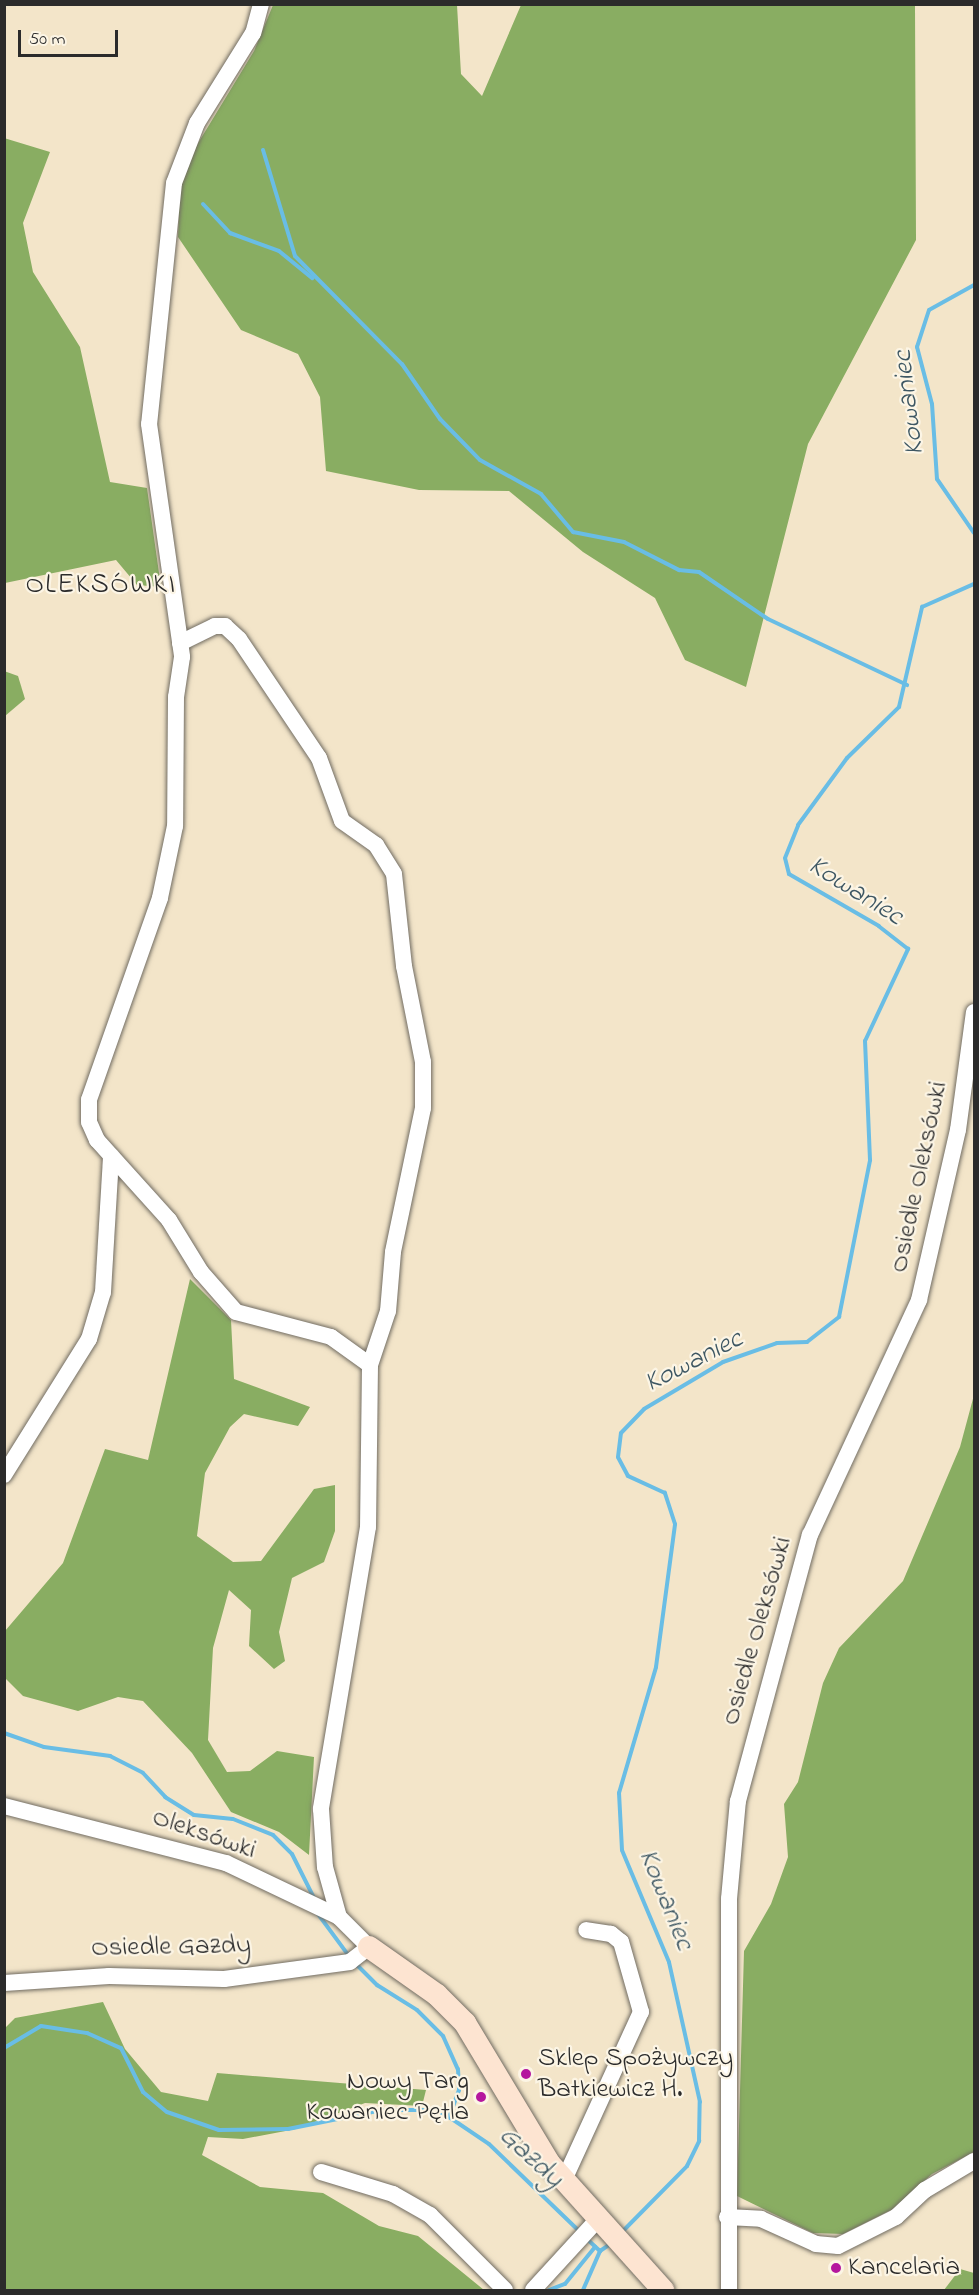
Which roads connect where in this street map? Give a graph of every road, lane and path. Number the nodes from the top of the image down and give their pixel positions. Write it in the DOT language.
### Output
graph roads {
  1 [pos="261,4"];
  2 [pos="180,644"];
  3 [pos="975,1012"];
  4 [pos="111,1156"];
  5 [pos="370,1365"];
  6 [pos="4,1475"];
  7 [pos="4,1806"];
  8 [pos="339,1917"];
  9 [pos="586,1930"];
  10 [pos="361,1954"];
  11 [pos="4,1983"];
  12 [pos="975,2161"];
  13 [pos="321,2172"];
  14 [pos="564,2180"];
  15 [pos="727,2217"];
  16 [pos="596,2224"];
  17 [pos="505,2290"];
  18 [pos="533,2290"];
  19 [pos="663,2290"];
  20 [pos="729,2290"];
  1 -- 2 [label="street"];
  2 -- 4 [label="street"];
  2 -- 5 [label="street"];
  3 -- 15 [label="street, Osiedle Oleksówki"];
  4 -- 5 [label="street"];
  4 -- 6 [label="street"];
  5 -- 8 [label="street"];
  7 -- 8 [label="street, Oleksówki"];
  8 -- 10 [label="street, Oleksówki"];
  9 -- 14 [label="street"];
  10 -- 11 [label="street, Osiedle Gazdy"];
  10 -- 14 [label="street"];
  12 -- 15 [label="street"];
  13 -- 17 [label="street"];
  14 -- 16 [label="street"];
  15 -- 20 [label="street, Osiedle Oleksówki"];
  16 -- 18 [label="street"];
  16 -- 19 [label="street"];
}
